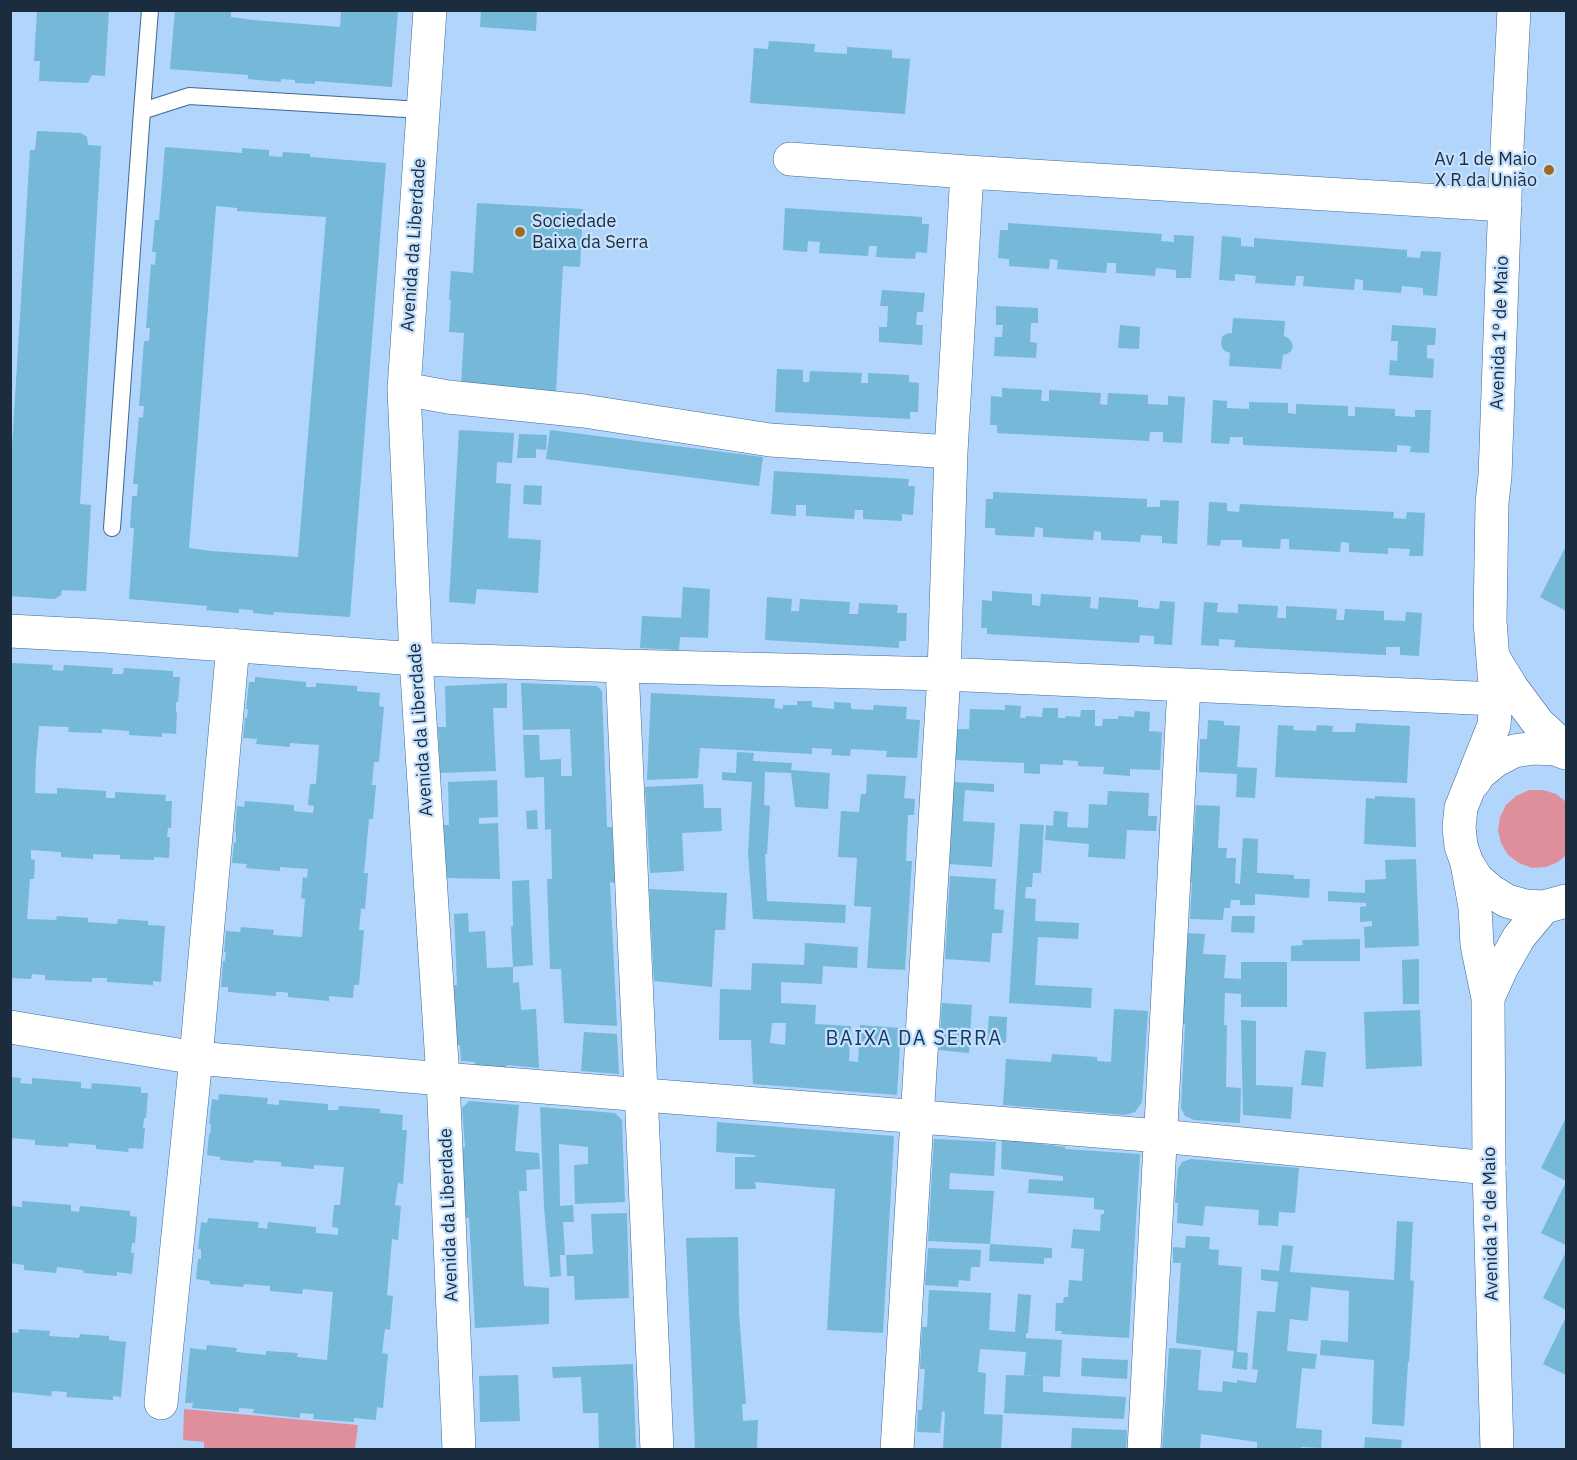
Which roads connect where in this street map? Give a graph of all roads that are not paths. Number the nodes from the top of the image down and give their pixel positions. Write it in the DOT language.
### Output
graph roads {
  1 [pos="150,10"];
  2 [pos="430,10"];
  3 [pos="1514,10"];
  4 [pos="422,110"];
  5 [pos="142,111"];
  6 [pos="790,159"];
  7 [pos="967,172"];
  8 [pos="1505,205"];
  9 [pos="404,389"];
  10 [pos="951,452"];
  11 [pos="112,528"];
  12 [pos="10,631"];
  13 [pos="232,645"];
  14 [pos="1492,656"];
  15 [pos="416,659"];
  16 [pos="622,666"];
  17 [pos="944,674"];
  18 [pos="1184,686"];
  19 [pos="1496,699"];
  20 [pos="1566,751"];
  21 [pos="1468,791"];
  22 [pos="1467,863"];
  23 [pos="1560,904"];
  24 [pos="1488,998"];
  25 [pos="10,1027"];
  26 [pos="196,1058"];
  27 [pos="443,1079"];
  28 [pos="642,1095"];
  29 [pos="917,1116"];
  30 [pos="1160,1136"];
  31 [pos="1489,1168"];
  32 [pos="161,1403"];
  33 [pos="459,1449"];
  34 [pos="657,1449"];
  35 [pos="897,1449"];
  36 [pos="1144,1449"];
  37 [pos="1497,1449"];
  1 -- 5 [label="lane"];
  2 -- 4 [label="street, Avenida da Liberdade"];
  3 -- 8 [label="street, Avenida 1º de Maio"];
  4 -- 5 [label="lane"];
  4 -- 9 [label="street, Avenida da Liberdade"];
  5 -- 11 [label="lane"];
  6 -- 7 [label="street"];
  7 -- 8 [label="street"];
  7 -- 10 [label="street"];
  8 -- 14 [label="street, Avenida 1º de Maio"];
  9 -- 10 [label="street"];
  9 -- 15 [label="street, Avenida da Liberdade"];
  10 -- 17 [label="street"];
  12 -- 13 [label="street"];
  13 -- 15 [label="street"];
  13 -- 26 [label="street"];
  14 -- 19 [label="street, Avenida 1º de Maio"];
  14 -- 20 [label="street, Avenida 1º de Maio"];
  15 -- 16 [label="street"];
  15 -- 27 [label="street, Avenida da Liberdade"];
  16 -- 17 [label="street"];
  16 -- 28 [label="street"];
  17 -- 18 [label="street"];
  17 -- 29 [label="street"];
  18 -- 19 [label="street"];
  18 -- 30 [label="street"];
  19 -- 21 [label="street, Avenida 1º de Maio"];
  20 -- 21 [label="street, Avenida 1º de Maio"];
  21 -- 22 [label="street, Avenida 1º de Maio"];
  22 -- 23 [label="street, Avenida 1º de Maio"];
  22 -- 24 [label="street, Avenida 1º de Maio"];
  23 -- 24 [label="street, Avenida 1º de Maio"];
  24 -- 31 [label="street, Avenida 1º de Maio"];
  25 -- 26 [label="street"];
  26 -- 27 [label="street"];
  26 -- 32 [label="street"];
  27 -- 28 [label="street"];
  27 -- 33 [label="street, Avenida da Liberdade"];
  28 -- 29 [label="street"];
  28 -- 34 [label="street"];
  29 -- 30 [label="street"];
  29 -- 35 [label="street"];
  30 -- 31 [label="street"];
  30 -- 36 [label="street"];
  31 -- 37 [label="street, Avenida 1º de Maio"];
}
